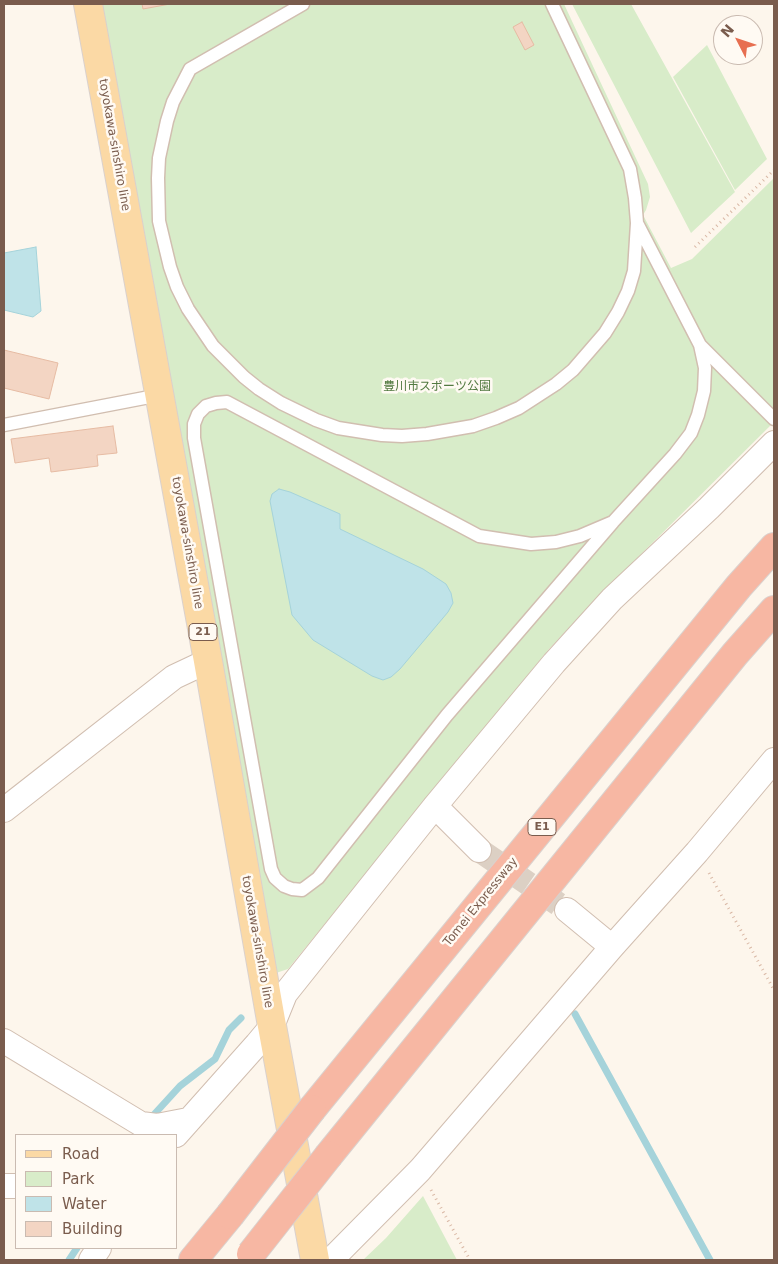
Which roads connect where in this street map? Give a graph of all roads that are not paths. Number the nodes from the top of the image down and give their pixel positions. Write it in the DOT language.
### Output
graph roads {
  1 [pos="88,4"];
  2 [pos="303,4"];
  3 [pos="552,4"];
  4 [pos="637,223"];
  5 [pos="700,345"];
  6 [pos="160,395"];
  7 [pos="774,419"];
  8 [pos="4,425"];
  9 [pos="774,443"];
  10 [pos="613,522"];
  11 [pos="774,547"];
  12 [pos="774,610"];
  13 [pos="208,661"];
  14 [pos="774,760"];
  15 [pos="435,806"];
  16 [pos="4,810"];
  17 [pos="479,850"];
  18 [pos="567,910"];
  19 [pos="612,947"];
  20 [pos="272,1026"];
  21 [pos="4,1041"];
  22 [pos="182,1128"];
  23 [pos="98,1249"];
  24 [pos="256,1258"];
  25 [pos="91,1260"];
  26 [pos="193,1260"];
  27 [pos="315,1260"];
  28 [pos="331,1260"];
  1 -- 6 [label="main road, toyokawa-sinshiro line / 21"];
  2 -- 4 [label="lane"];
  3 -- 4 [label="lane"];
  4 -- 5 [label="lane"];
  5 -- 7 [label="lane"];
  5 -- 10 [label="lane"];
  6 -- 8 [label="lane"];
  6 -- 13 [label="main road, toyokawa-sinshiro line / 21"];
  9 -- 15 [label="street"];
  10 -- 10 [label="lane"];
  11 -- 26 [label="highway, Tomei Expressway / E1, bridge"];
  12 -- 24 [label="highway, bridge"];
  13 -- 16 [label="street"];
  13 -- 20 [label="main road, toyokawa-sinshiro line / 21"];
  14 -- 19 [label="street"];
  15 -- 17 [label="street"];
  15 -- 20 [label="street"];
  18 -- 19 [label="street"];
  19 -- 28 [label="street"];
  20 -- 22 [label="street"];
  20 -- 27 [label="main road, toyokawa-sinshiro line / 21"];
  21 -- 22 [label="street"];
  23 -- 25 [label="street"];
}
